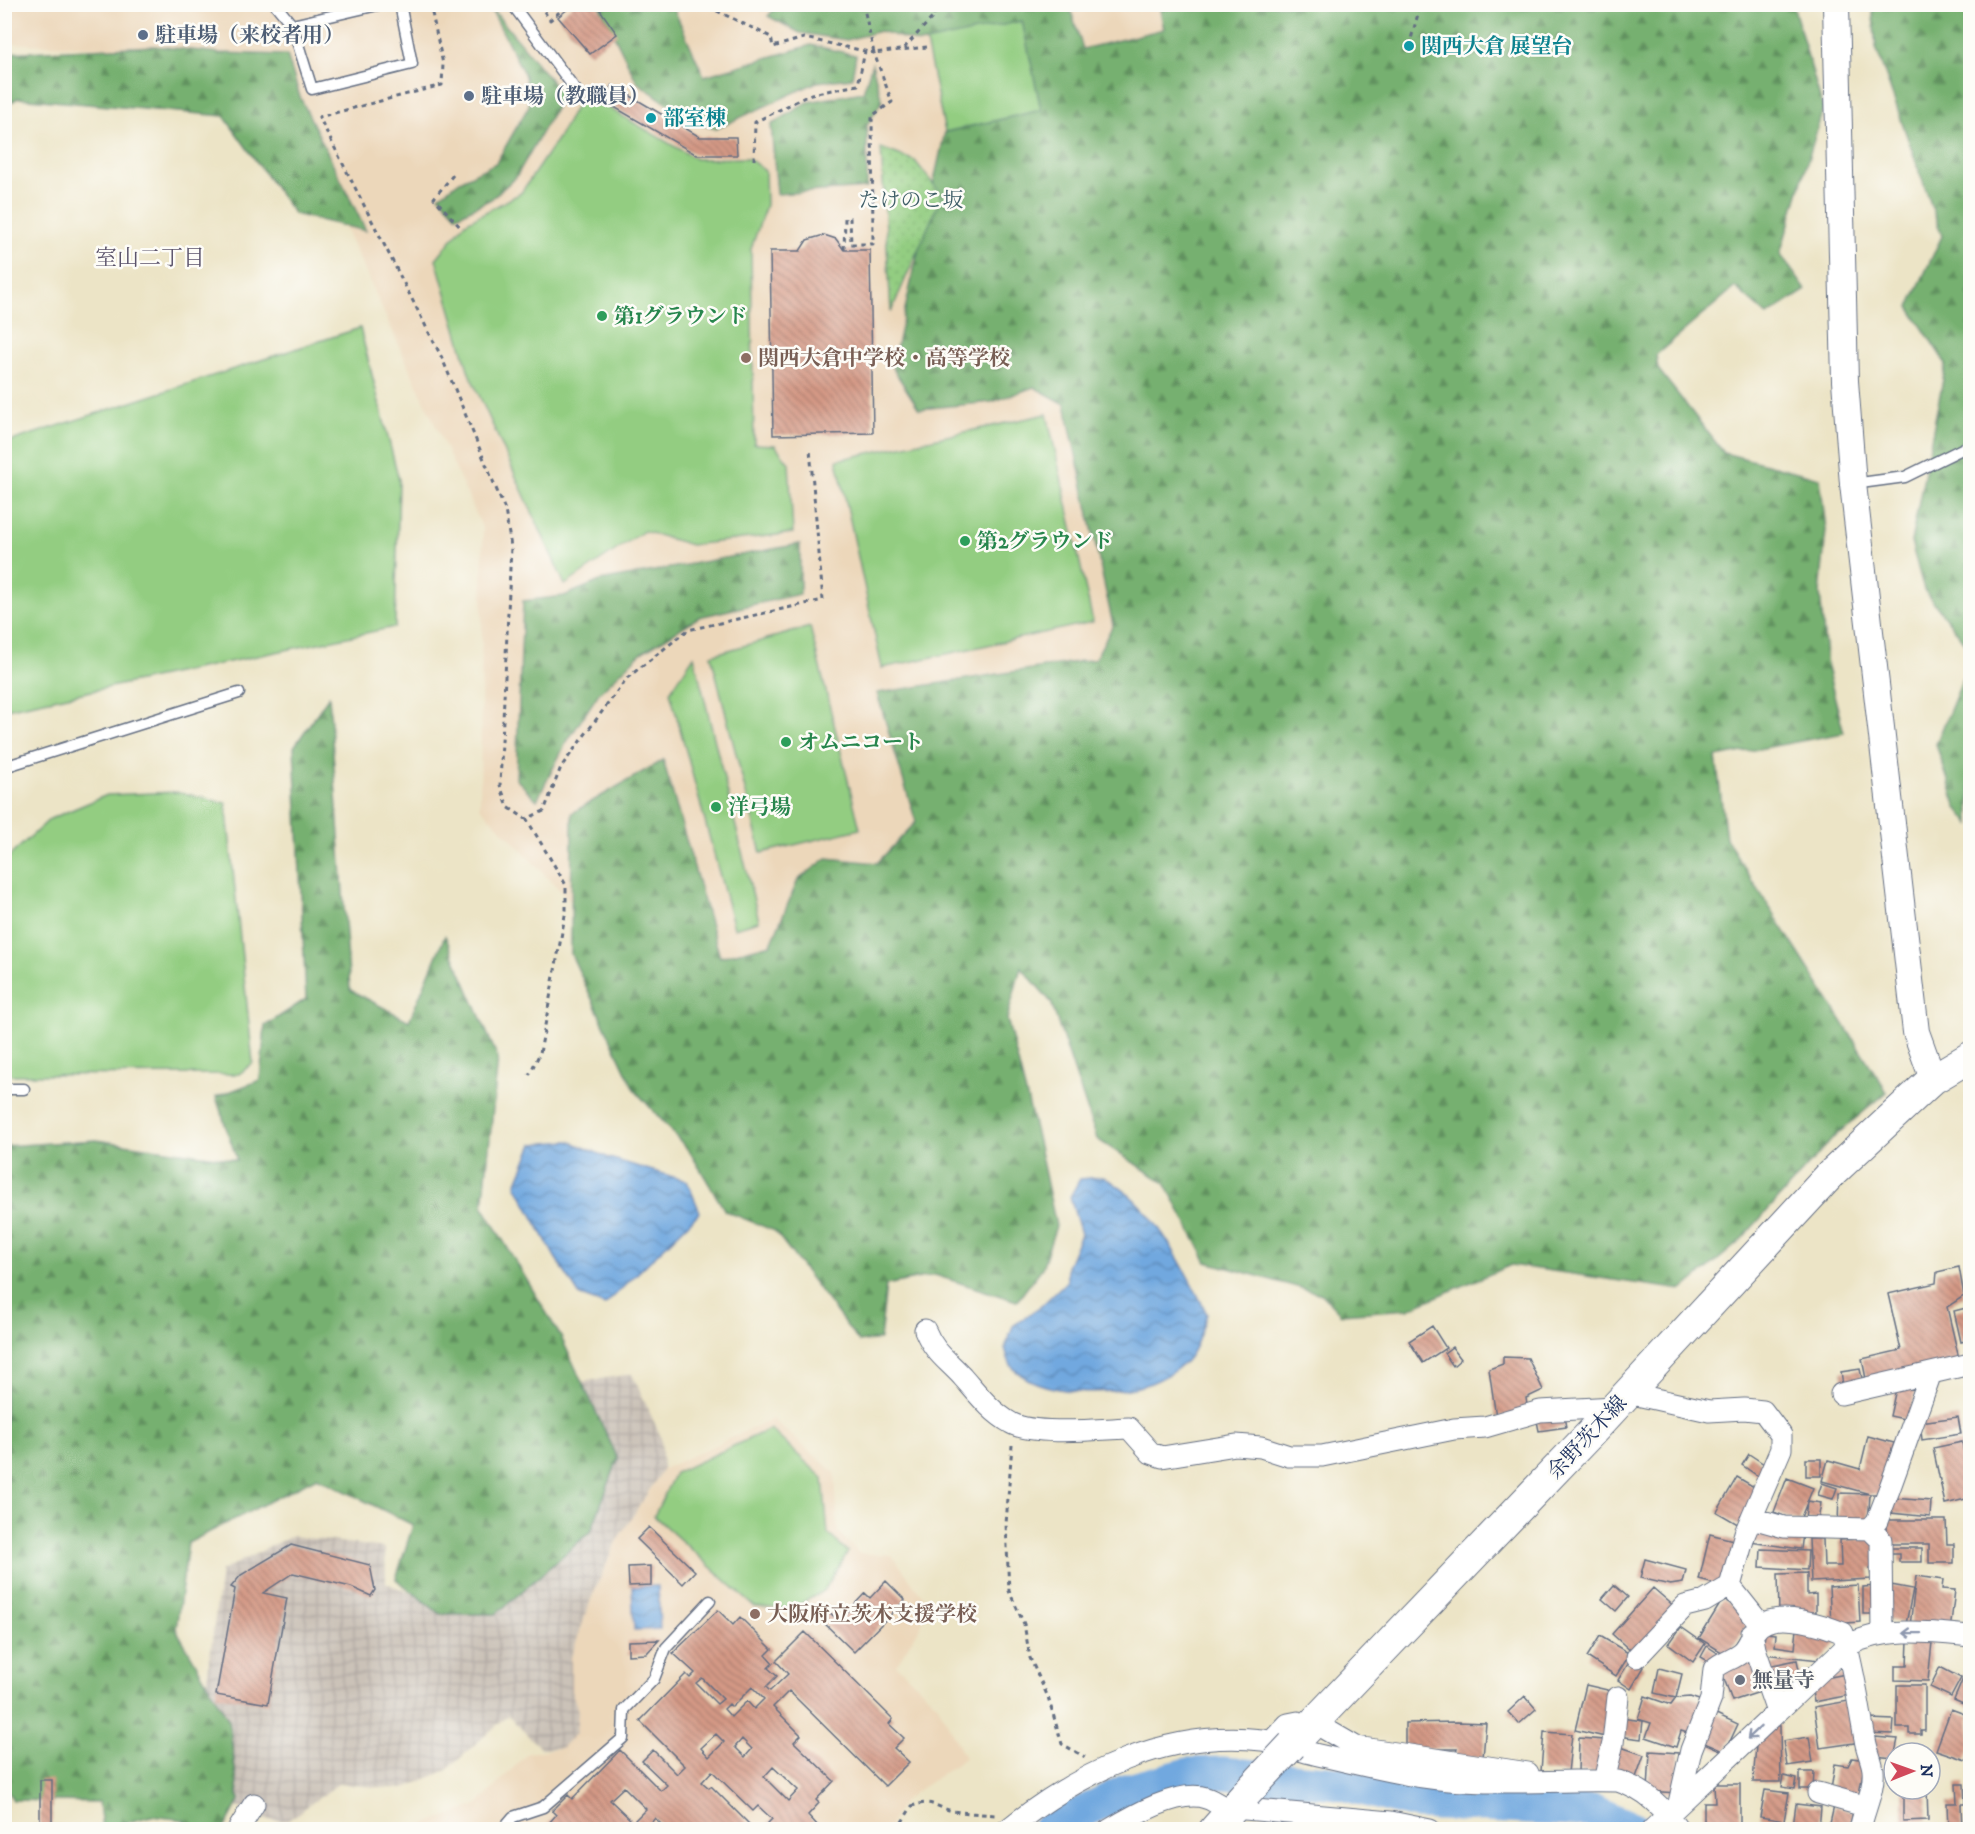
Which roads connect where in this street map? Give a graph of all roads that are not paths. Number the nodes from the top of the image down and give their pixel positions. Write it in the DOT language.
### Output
graph roads {
  1 [pos="275,4"];
  2 [pos="382,4"];
  3 [pos="400,4"];
  4 [pos="512,4"];
  5 [pos="1836,4"];
  6 [pos="292,25"];
  7 [pos="581,97"];
  8 [pos="1971,445"];
  9 [pos="1853,484"];
  10 [pos="239,693"];
  11 [pos="4,767"];
  12 [pos="1971,1057"];
  13 [pos="1933,1080"];
  14 [pos="4,1089"];
  15 [pos="24,1089"];
  16 [pos="925,1330"];
  17 [pos="1971,1364"];
  18 [pos="1931,1373"];
  19 [pos="1841,1394"];
  20 [pos="1622,1400"];
  21 [pos="1752,1518"];
  22 [pos="1870,1529"];
  23 [pos="1730,1586"];
  24 [pos="710,1601"];
  25 [pos="1756,1629"];
  26 [pos="1882,1633"];
  27 [pos="1970,1636"];
  28 [pos="1847,1646"];
  29 [pos="1637,1657"];
  30 [pos="1617,1697"];
  31 [pos="1777,1712"];
  32 [pos="1325,1729"];
  33 [pos="1287,1737"];
  34 [pos="1594,1780"];
  35 [pos="1818,1793"];
  36 [pos="254,1804"];
  37 [pos="1864,1806"];
  38 [pos="1231,1811"];
  39 [pos="1667,1820"];
  40 [pos="1015,1823"];
  41 [pos="238,1830"];
  42 [pos="502,1830"];
  43 [pos="1109,1830"];
  44 [pos="1430,1830"];
  45 [pos="1860,1830"];
  1 -- 6 [label="lane"];
  2 -- 6 [label="lane"];
  3 -- 6 [label="lane"];
  4 -- 7 [label="lane"];
  5 -- 9 [label="street"];
  8 -- 9 [label="lane"];
  9 -- 13 [label="street"];
  10 -- 11 [label="lane"];
  12 -- 13 [label="main road, 余野茨木線"];
  13 -- 20 [label="main road, 余野茨木線"];
  14 -- 15 [label="lane"];
  16 -- 20 [label="street"];
  17 -- 18 [label="street"];
  18 -- 19 [label="street"];
  18 -- 22 [label="street"];
  20 -- 21 [label="street"];
  20 -- 33 [label="main road, 余野茨木線"];
  21 -- 22 [label="street"];
  21 -- 23 [label="street"];
  22 -- 26 [label="street"];
  23 -- 25 [label="street"];
  23 -- 29 [label="street"];
  24 -- 42 [label="lane"];
  25 -- 28 [label="street"];
  25 -- 31 [label="street"];
  25 -- 39 [label="street"];
  27 -- 26 [label="street, one-way"];
  26 -- 28 [label="street"];
  28 -- 31 [label="street"];
  28 -- 37 [label="street"];
  30 -- 34 [label="street"];
  31 -- 39 [label="street, one-way"];
  32 -- 34 [label="street"];
  33 -- 34 [label="street"];
  33 -- 38 [label="main road, 余野茨木線, bridge"];
  33 -- 40 [label="street"];
  34 -- 39 [label="street"];
  35 -- 37 [label="street"];
  36 -- 41 [label="street"];
  37 -- 45 [label="street"];
  38 -- 43 [label="street"];
  38 -- 44 [label="street"];
}
